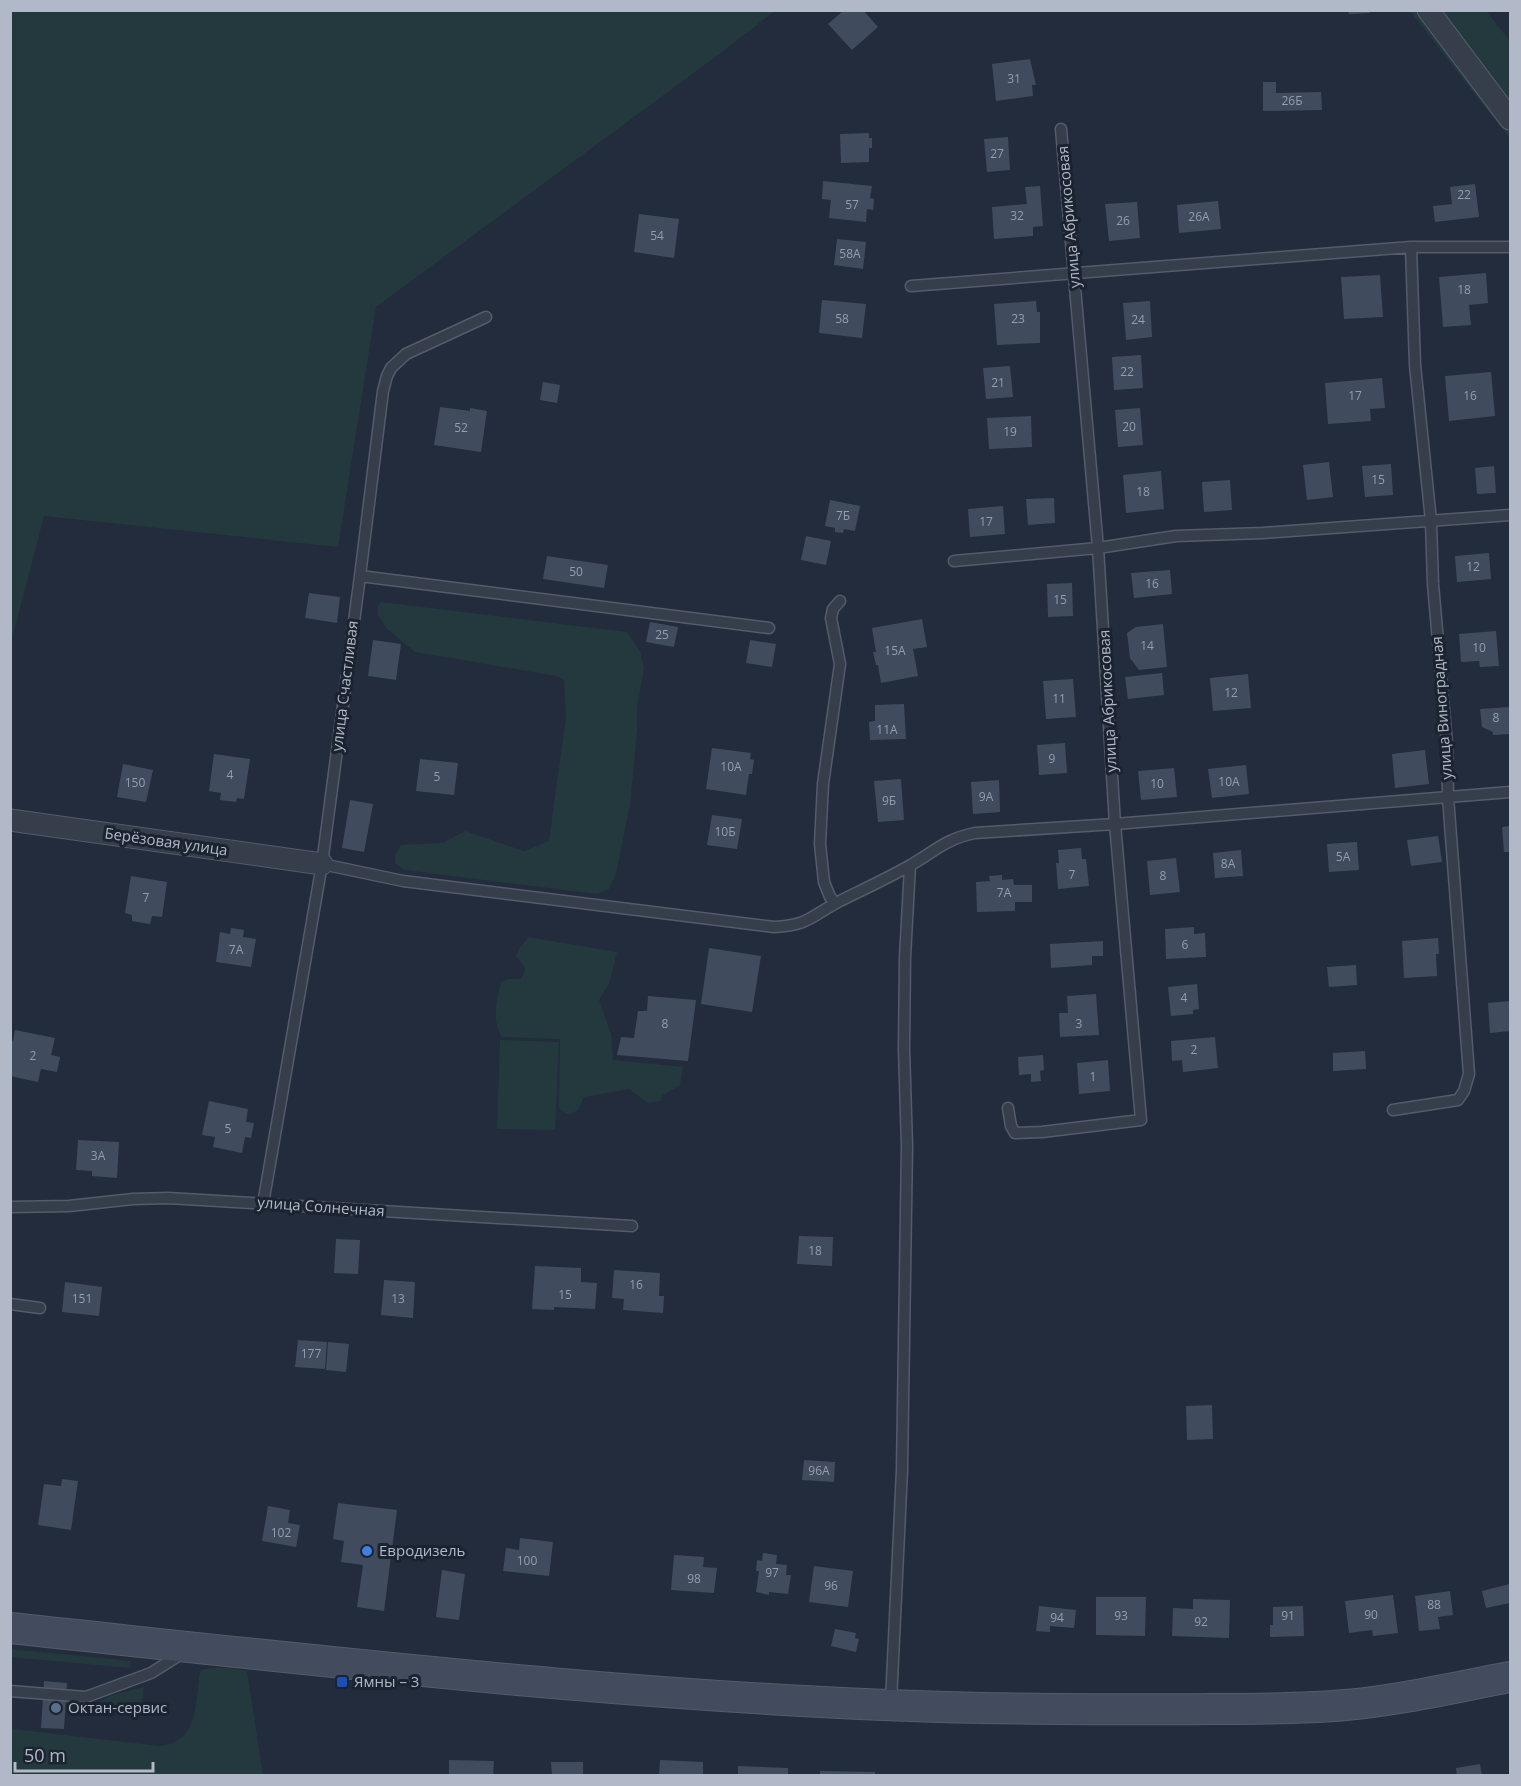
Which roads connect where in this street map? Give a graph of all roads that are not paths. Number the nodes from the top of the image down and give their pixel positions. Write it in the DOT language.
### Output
graph roads {
  1 [pos="1428,10"];
  2 [pos="1510,118"];
  3 [pos="1061,129"];
  4 [pos="1411,247"];
  5 [pos="1510,247"];
  6 [pos="1074,273"];
  7 [pos="911,286"];
  8 [pos="486,317"];
  9 [pos="1510,515"];
  10 [pos="1431,521"];
  11 [pos="1098,548"];
  12 [pos="954,561"];
  13 [pos="360,576"];
  14 [pos="840,601"];
  15 [pos="769,628"];
  16 [pos="1510,792"];
  17 [pos="1448,797"];
  18 [pos="10,820"];
  19 [pos="1115,824"];
  20 [pos="322,864"];
  21 [pos="910,866"];
  22 [pos="836,903"];
  23 [pos="1008,1108"];
  24 [pos="1393,1110"];
  25 [pos="263,1204"];
  26 [pos="10,1207"];
  27 [pos="632,1226"];
  28 [pos="10,1304"];
  29 [pos="40,1308"];
  30 [pos="10,1628"];
  31 [pos="194,1647"];
  32 [pos="1510,1677"];
  33 [pos="10,1691"];
  34 [pos="891,1706"];
  1 -- 2 [label="street"];
  3 -- 6 [label="lane, улица Абрикосовая"];
  4 -- 5 [label="lane"];
  4 -- 6 [label="lane"];
  4 -- 10 [label="lane, улица Виноградная"];
  6 -- 7 [label="lane"];
  6 -- 11 [label="lane, улица Абрикосовая"];
  8 -- 13 [label="lane, улица Счастливая"];
  9 -- 10 [label="lane"];
  10 -- 11 [label="lane"];
  10 -- 17 [label="lane, улица Виноградная"];
  11 -- 12 [label="lane"];
  11 -- 19 [label="lane, улица Абрикосовая"];
  13 -- 15 [label="lane"];
  13 -- 20 [label="lane, улица Счастливая"];
  14 -- 22 [label="lane"];
  16 -- 17 [label="lane"];
  17 -- 19 [label="lane"];
  17 -- 24 [label="lane, улица Виноградная"];
  18 -- 20 [label="street, Берёзовая улица"];
  19 -- 21 [label="lane"];
  19 -- 23 [label="lane, улица Абрикосовая"];
  20 -- 22 [label="lane"];
  20 -- 25 [label="lane, улица Счастливая"];
  21 -- 22 [label="lane"];
  21 -- 34 [label="lane"];
  25 -- 26 [label="lane, улица Солнечная"];
  25 -- 27 [label="lane, улица Солнечная"];
  28 -- 29 [label="lane"];
  30 -- 31 [label="main road"];
  31 -- 33 [label="lane"];
  31 -- 34 [label="main road"];
  32 -- 34 [label="main road"];
}
